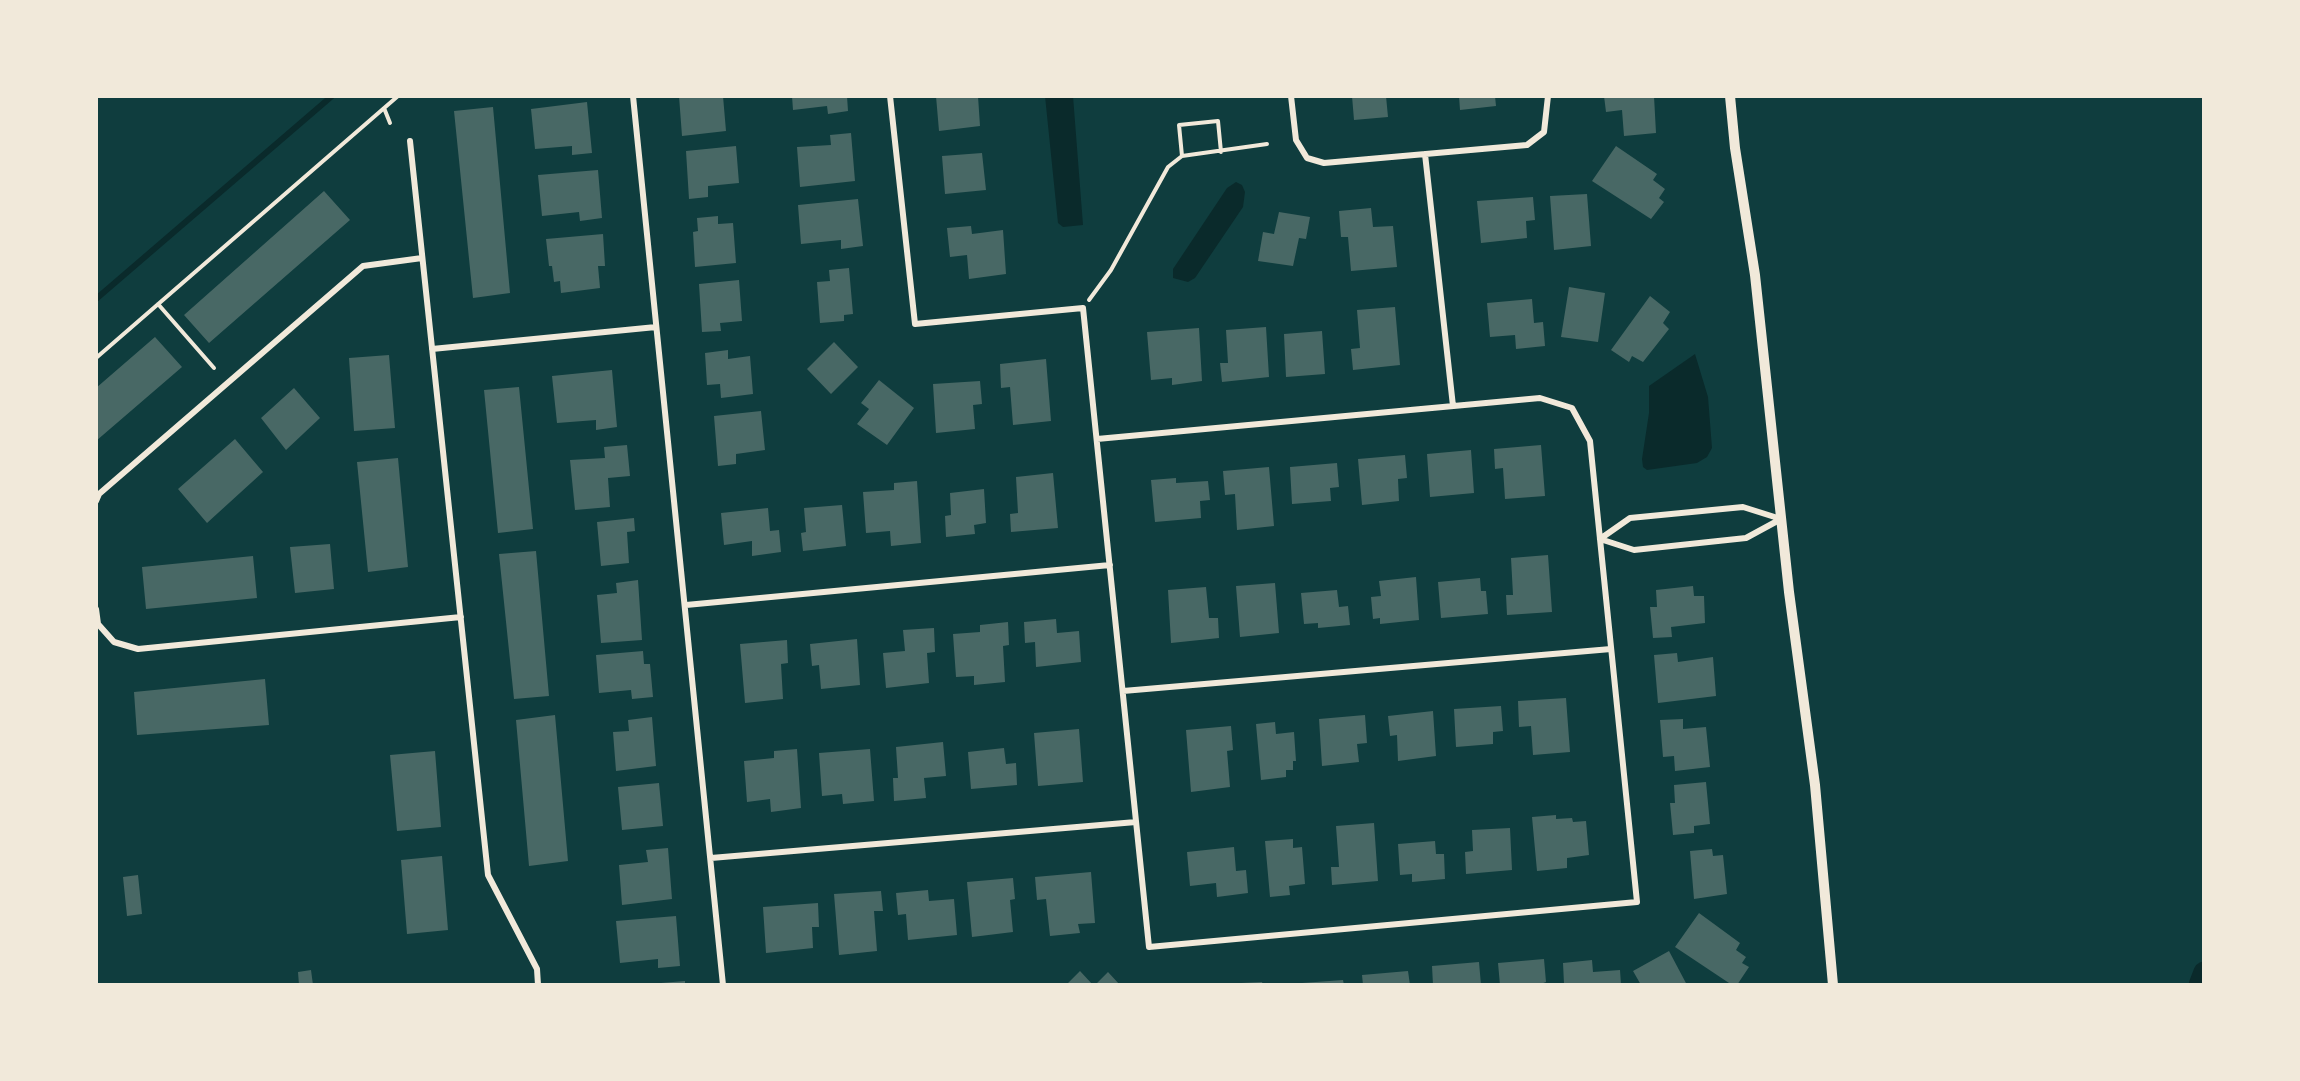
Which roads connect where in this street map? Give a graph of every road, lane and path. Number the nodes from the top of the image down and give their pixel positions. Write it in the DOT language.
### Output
graph roads {
  1 [pos="398,96"];
  2 [pos="633,96"];
  3 [pos="890,96"];
  4 [pos="1292,96"];
  5 [pos="1548,96"];
  6 [pos="1730,96"];
  7 [pos="384,108"];
  8 [pos="390,123"];
  9 [pos="410,141"];
  10 [pos="1267,144"];
  11 [pos="1221,152"];
  12 [pos="1425,154"];
  13 [pos="1182,156"];
  14 [pos="422,258"];
  15 [pos="158,304"];
  16 [pos="1083,308"];
  17 [pos="656,327"];
  18 [pos="432,349"];
  19 [pos="96,358"];
  20 [pos="214,368"];
  21 [pos="1453,406"];
  22 [pos="1097,439"];
  23 [pos="96,501"];
  24 [pos="1781,519"];
  25 [pos="1600,539"];
  26 [pos="1110,565"];
  27 [pos="686,605"];
  28 [pos="96,609"];
  29 [pos="461,617"];
  30 [pos="1611,649"];
  31 [pos="1123,691"];
  32 [pos="1136,822"];
  33 [pos="711,858"];
  34 [pos="538,985"];
  35 [pos="723,985"];
  36 [pos="1833,985"];
  1 -- 7 [label="path"];
  2 -- 17 [label="street"];
  3 -- 16 [label="street"];
  4 -- 12 [label="street"];
  5 -- 12 [label="street"];
  6 -- 24 [label="street"];
  7 -- 8 [label="path"];
  7 -- 15 [label="path"];
  9 -- 14 [label="street"];
  10 -- 11 [label="path"];
  11 -- 13 [label="path"];
  11 -- 13 [label="path"];
  12 -- 21 [label="street"];
  13 -- 16 [label="path"];
  14 -- 18 [label="street"];
  14 -- 23 [label="street"];
  15 -- 19 [label="path"];
  15 -- 20 [label="path"];
  16 -- 22 [label="street"];
  17 -- 18 [label="street"];
  17 -- 27 [label="street"];
  18 -- 29 [label="street"];
  21 -- 22 [label="street"];
  21 -- 25 [label="street"];
  22 -- 26 [label="street"];
  24 -- 25 [label="street"];
  24 -- 25 [label="street"];
  24 -- 36 [label="street"];
  25 -- 30 [label="street"];
  26 -- 27 [label="street"];
  26 -- 31 [label="street"];
  27 -- 33 [label="street"];
  28 -- 29 [label="street"];
  29 -- 34 [label="street"];
  30 -- 31 [label="street"];
  30 -- 32 [label="street"];
  31 -- 32 [label="street"];
  32 -- 33 [label="street"];
  33 -- 35 [label="street"];
}
